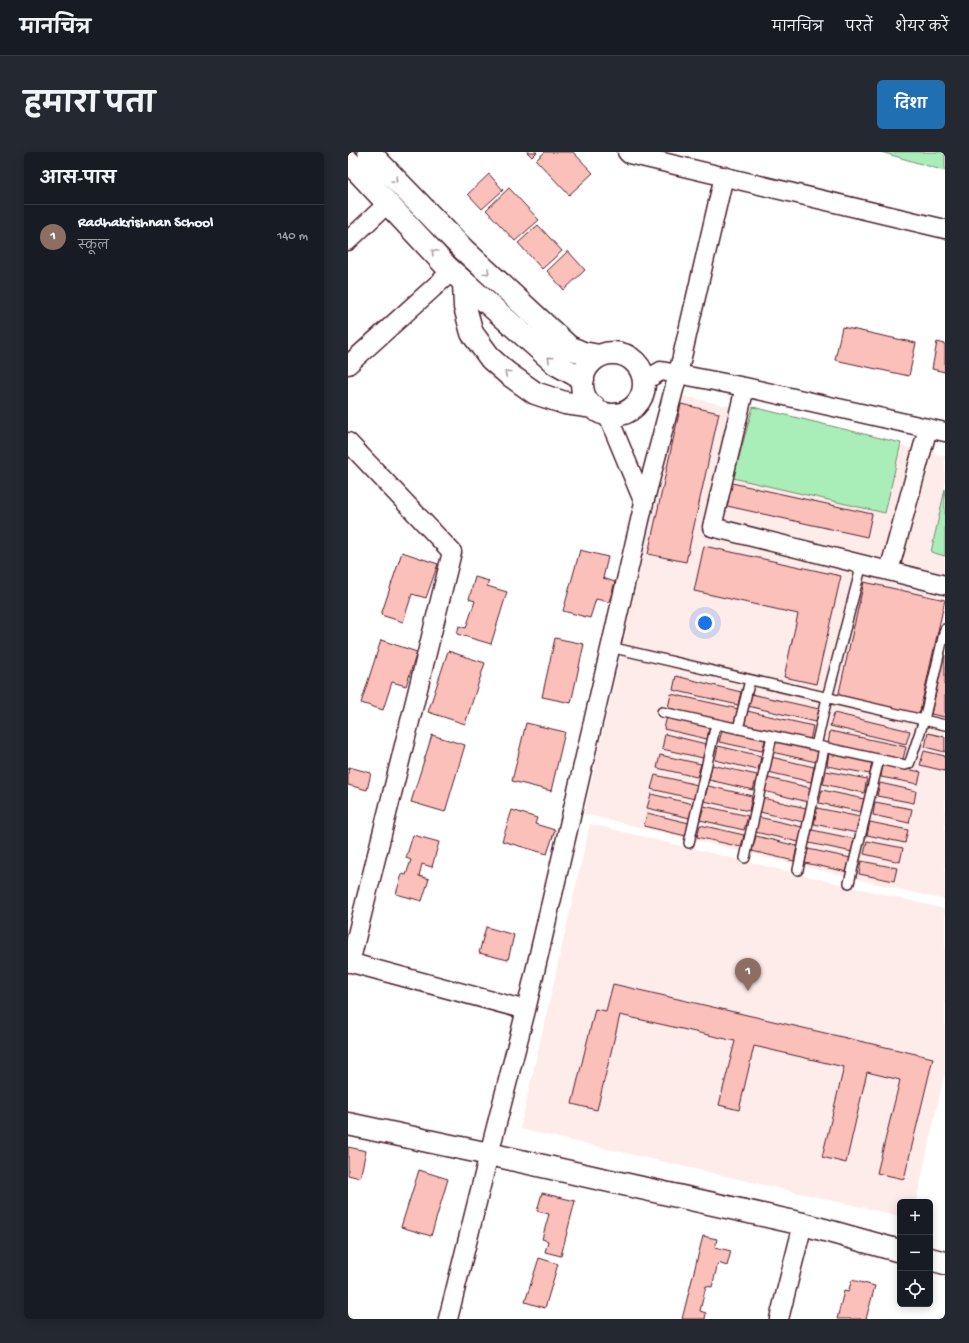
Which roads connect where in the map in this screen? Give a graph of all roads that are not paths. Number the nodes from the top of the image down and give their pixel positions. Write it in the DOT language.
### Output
graph roads {
  1 [pos="369,152"];
  2 [pos="626,152"];
  3 [pos="348,161"];
  4 [pos="724,176"];
  5 [pos="388,203"];
  6 [pos="945,229"];
  7 [pos="348,241"];
  8 [pos="458,276"];
  9 [pos="599,356"];
  10 [pos="348,365"];
  11 [pos="678,374"];
  12 [pos="583,380"];
  13 [pos="644,381"];
  14 [pos="745,387"];
  15 [pos="600,410"];
  16 [pos="937,430"];
  17 [pos="348,442"];
  18 [pos="644,503"];
  19 [pos="862,564"];
  20 [pos="889,571"];
  21 [pos="945,585"];
  22 [pos="945,629"];
  23 [pos="610,647"];
  24 [pos="750,680"];
  25 [pos="827,698"];
  26 [pos="662,712"];
  27 [pos="924,720"];
  28 [pos="716,724"];
  29 [pos="945,725"];
  30 [pos="738,729"];
  31 [pos="772,736"];
  32 [pos="820,747"];
  33 [pos="879,759"];
  34 [pos="689,843"];
  35 [pos="745,858"];
  36 [pos="798,870"];
  37 [pos="849,883"];
  38 [pos="349,963"];
  39 [pos="526,1010"];
  40 [pos="348,1124"];
  41 [pos="489,1154"];
  42 [pos="803,1224"];
  43 [pos="897,1250"];
  44 [pos="933,1260"];
  45 [pos="945,1263"];
  46 [pos="448,1319"];
  47 [pos="779,1319"];
  1 -- 9 [label="street, one-way"];
  2 -- 4 [label="street"];
  3 -- 5 [label="street"];
  4 -- 6 [label="street"];
  4 -- 11 [label="street"];
  5 -- 7 [label="street"];
  8 -- 5 [label="street, one-way"];
  8 -- 10 [label="street"];
  12 -- 8 [label="street, one-way"];
  15 -- 8 [label="street, one-way"];
  9 -- 12 [label="street"];
  9 -- 13 [label="street"];
  11 -- 13 [label="street"];
  11 -- 14 [label="street"];
  11 -- 18 [label="street"];
  12 -- 15 [label="street"];
  13 -- 15 [label="street"];
  14 -- 16 [label="street"];
  14 -- 19 [label="street"];
  15 -- 18 [label="street"];
  16 -- 20 [label="street"];
  17 -- 38 [label="street"];
  18 -- 23 [label="street"];
  19 -- 20 [label="street"];
  19 -- 25 [label="lane"];
  20 -- 21 [label="street"];
  22 -- 27 [label="lane"];
  23 -- 24 [label="lane"];
  23 -- 39 [label="street"];
  24 -- 25 [label="lane"];
  24 -- 30 [label="lane"];
  25 -- 27 [label="lane"];
  25 -- 32 [label="lane"];
  26 -- 28 [label="lane"];
  27 -- 29 [label="lane"];
  27 -- 33 [label="lane"];
  28 -- 30 [label="lane"];
  28 -- 34 [label="lane"];
  30 -- 31 [label="lane"];
  31 -- 32 [label="lane"];
  31 -- 35 [label="lane"];
  32 -- 33 [label="lane"];
  32 -- 36 [label="lane"];
  33 -- 37 [label="lane"];
  38 -- 39 [label="street"];
  39 -- 41 [label="street"];
  40 -- 41 [label="street"];
  41 -- 42 [label="street"];
  41 -- 46 [label="street"];
  42 -- 43 [label="street"];
  42 -- 47 [label="street"];
  44 -- 45 [label="street"];
}
